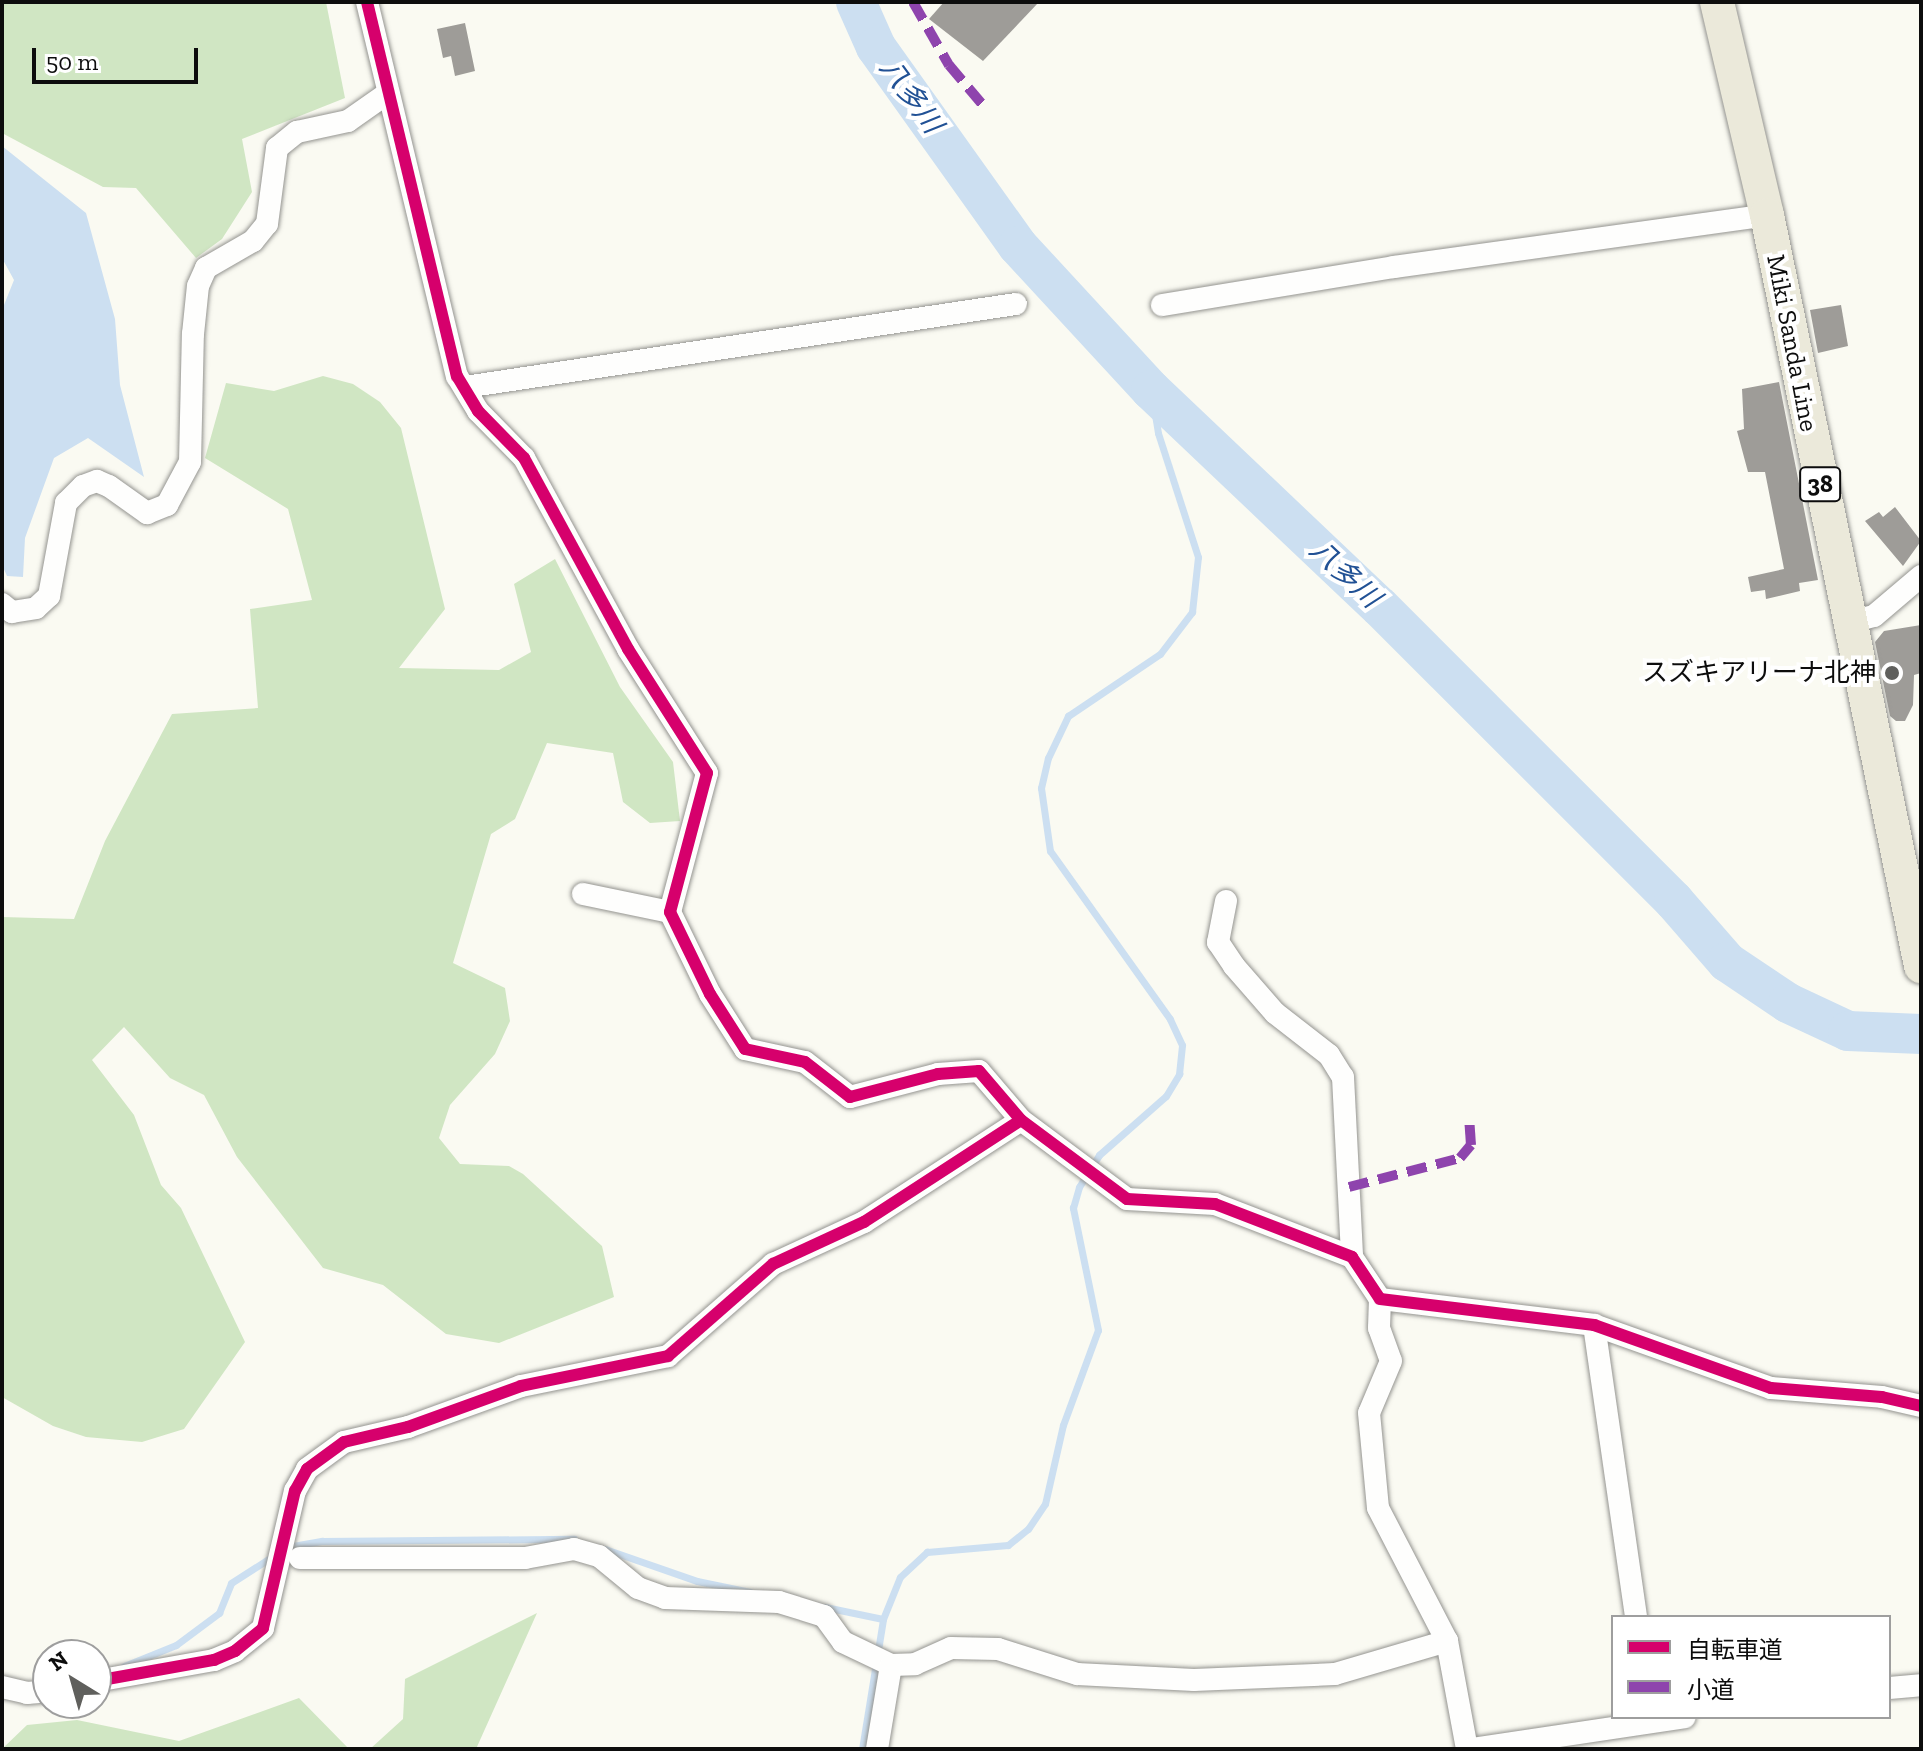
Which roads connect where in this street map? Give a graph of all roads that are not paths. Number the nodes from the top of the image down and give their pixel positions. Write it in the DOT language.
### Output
graph roads {
  1 [pos="367,2"];
  2 [pos="1717,2"];
  3 [pos="385,95"];
  4 [pos="1767,215"];
  5 [pos="1016,304"];
  6 [pos="1162,305"];
  7 [pos="465,387"];
  8 [pos="1921,576"];
  9 [pos="2,604"];
  10 [pos="1847,623"];
  11 [pos="583,894"];
  12 [pos="1226,901"];
  13 [pos="670,912"];
  14 [pos="1921,966"];
  15 [pos="1021,1120"];
  16 [pos="1352,1257"];
  17 [pos="1380,1299"];
  18 [pos="1594,1325"];
  19 [pos="1921,1406"];
  20 [pos="300,1558"];
  21 [pos="1636,1615"];
  22 [pos="1447,1641"];
  23 [pos="890,1664"];
  24 [pos="112,1678"];
  25 [pos="1921,1685"];
  26 [pos="2,1687"];
  27 [pos="1891,1688"];
  28 [pos="32,1693"];
  29 [pos="1650,1720"];
  30 [pos="1479,1748"];
  31 [pos="877,1749"];
  32 [pos="1470,1749"];
  1 -- 3 [label="street"];
  2 -- 4 [label="main road, Miki Sanda Line / 38"];
  3 -- 7 [label="street"];
  3 -- 9 [label="street"];
  4 -- 6 [label="street"];
  4 -- 10 [label="main road, Miki Sanda Line / 38"];
  5 -- 7 [label="street"];
  7 -- 13 [label="street"];
  8 -- 10 [label="street"];
  10 -- 14 [label="main road, Miki Sanda Line / 38"];
  11 -- 13 [label="street"];
  12 -- 16 [label="street"];
  13 -- 15 [label="street"];
  15 -- 16 [label="street"];
  15 -- 24 [label="street"];
  16 -- 17 [label="street"];
  17 -- 18 [label="street"];
  17 -- 22 [label="street"];
  18 -- 19 [label="street"];
  18 -- 21 [label="street"];
  20 -- 23 [label="street"];
  22 -- 23 [label="street"];
  22 -- 32 [label="street"];
  23 -- 31 [label="street"];
  25 -- 27 [label="street"];
  26 -- 28 [label="street"];
  29 -- 30 [label="street"];
  30 -- 32 [label="street"];
}
